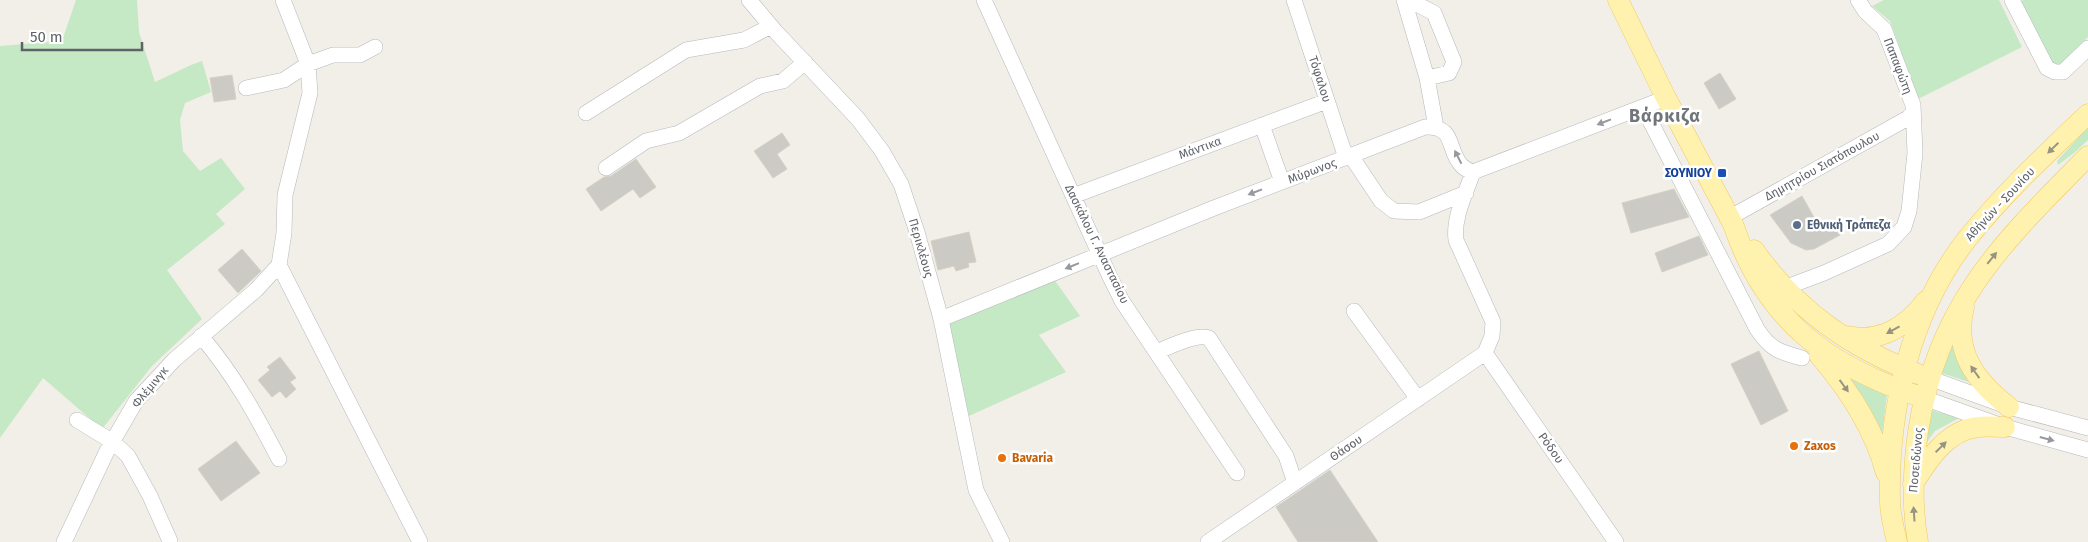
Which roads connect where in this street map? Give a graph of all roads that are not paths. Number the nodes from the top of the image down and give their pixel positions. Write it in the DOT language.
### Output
graph roads {
  1 [pos="283,0"];
  2 [pos="749,0"];
  3 [pos="984,0"];
  4 [pos="1294,0"];
  5 [pos="1404,0"];
  6 [pos="1409,0"];
  7 [pos="1618,0"];
  8 [pos="1858,0"];
  9 [pos="2012,0"];
  10 [pos="771,26"];
  11 [pos="375,47"];
  12 [pos="2088,48"];
  13 [pos="805,62"];
  14 [pos="308,64"];
  15 [pos="1427,78"];
  16 [pos="246,88"];
  17 [pos="1666,98"];
  18 [pos="1327,101"];
  19 [pos="1643,107"];
  20 [pos="586,112"];
  21 [pos="1913,112"];
  22 [pos="2088,114"];
  23 [pos="1262,125"];
  24 [pos="1436,127"];
  25 [pos="2088,156"];
  26 [pos="1348,157"];
  27 [pos="606,168"];
  28 [pos="1473,172"];
  29 [pos="1282,182"];
  30 [pos="1466,193"];
  31 [pos="1073,196"];
  32 [pos="1731,221"];
  33 [pos="1100,254"];
  34 [pos="279,265"];
  35 [pos="1947,268"];
  36 [pos="1972,286"];
  37 [pos="1784,288"];
  38 [pos="1354,311"];
  39 [pos="941,319"];
  40 [pos="1830,329"];
  41 [pos="1802,335"];
  42 [pos="200,336"];
  43 [pos="1156,352"];
  44 [pos="1485,353"];
  45 [pos="1802,358"];
  46 [pos="1905,369"];
  47 [pos="1929,378"];
  48 [pos="1900,390"];
  49 [pos="1418,398"];
  50 [pos="1924,398"];
  51 [pos="2009,407"];
  52 [pos="77,420"];
  53 [pos="2005,427"];
  54 [pos="2088,428"];
  55 [pos="113,442"];
  56 [pos="2088,450"];
  57 [pos="279,459"];
  58 [pos="1237,473"];
  59 [pos="1295,483"];
  60 [pos="1912,486"];
  61 [pos="1890,502"];
  62 [pos="64,542"];
  63 [pos="170,542"];
  64 [pos="420,542"];
  65 [pos="1002,542"];
  66 [pos="1208,542"];
  67 [pos="1616,542"];
  68 [pos="1897,542"];
  69 [pos="1918,542"];
  1 -- 14 [label="street"];
  2 -- 10 [label="street, Περικλέους"];
  3 -- 31 [label="street, Δασκάλου Γ. Αναστασίου"];
  4 -- 18 [label="street, Τόφαλου"];
  5 -- 15 [label="street"];
  6 -- 15 [label="street"];
  7 -- 17 [label="main road"];
  8 -- 21 [label="street, Παπαφώτη"];
  9 -- 12 [label="street"];
  10 -- 13 [label="street, Περικλέους"];
  10 -- 20 [label="street"];
  11 -- 14 [label="street"];
  13 -- 27 [label="street"];
  13 -- 39 [label="street, Περικλέους"];
  14 -- 16 [label="street"];
  14 -- 34 [label="street"];
  15 -- 24 [label="street"];
  17 -- 19 [label="street"];
  17 -- 32 [label="main road"];
  18 -- 23 [label="street, Μάντικα"];
  18 -- 26 [label="street, Τόφαλου"];
  19 -- 28 [label="street, one-way"];
  19 -- 45 [label="street"];
  21 -- 32 [label="street, Δημητρίου Σιατόπουλου"];
  21 -- 37 [label="street, Παπαφώτη"];
  22 -- 35 [label="main road, Αθήνών - Σουνίου, one-way"];
  23 -- 29 [label="street"];
  23 -- 31 [label="street, Μάντικα"];
  24 -- 26 [label="street, Μύρωνος"];
  28 -- 24 [label="street, one-way"];
  36 -- 25 [label="main road, one-way"];
  26 -- 29 [label="street, Μύρωνος"];
  26 -- 30 [label="street, Τόφαλου"];
  28 -- 30 [label="street"];
  29 -- 33 [label="street, Μύρωνος, one-way"];
  30 -- 44 [label="street"];
  31 -- 33 [label="street, Δασκάλου Γ. Αναστασίου"];
  32 -- 37 [label="main road"];
  32 -- 41 [label="main road"];
  33 -- 39 [label="street, Μύρωνος, one-way"];
  33 -- 43 [label="street, Δασκάλου Γ. Αναστασίου"];
  34 -- 42 [label="street, Φλέμινγκ"];
  34 -- 64 [label="street"];
  35 -- 40 [label="main road, one-way"];
  35 -- 46 [label="main road, Αθήνών - Σουνίου"];
  36 -- 47 [label="main road"];
  51 -- 36 [label="main road, one-way"];
  37 -- 40 [label="main road"];
  38 -- 49 [label="street"];
  39 -- 65 [label="street, Περικλέους"];
  40 -- 46 [label="main road"];
  41 -- 48 [label="main road"];
  41 -- 61 [label="main road, one-way"];
  42 -- 55 [label="street, Φλέμινγκ"];
  42 -- 57 [label="street"];
  43 -- 58 [label="street, Δασκάλου Γ. Αναστασίου"];
  43 -- 59 [label="street"];
  44 -- 49 [label="street, Θάσου"];
  44 -- 67 [label="street, Ρόδου"];
  46 -- 47 [label="main road"];
  46 -- 48 [label="main road, Αθήνών - Σουνίου"];
  47 -- 50 [label="main road, Ποσειδώνος"];
  47 -- 51 [label="street"];
  48 -- 50 [label="main road"];
  48 -- 61 [label="main road, Ποσειδώνος"];
  49 -- 59 [label="street, Θάσου"];
  50 -- 53 [label="street"];
  50 -- 60 [label="main road, Ποσειδώνος"];
  51 -- 54 [label="street"];
  52 -- 55 [label="street"];
  53 -- 56 [label="street, one-way"];
  60 -- 53 [label="main road, one-way"];
  55 -- 62 [label="street, Φλέμινγκ"];
  55 -- 63 [label="street"];
  59 -- 66 [label="street, Θάσου"];
  69 -- 60 [label="main road, Ποσειδώνος, one-way"];
  61 -- 68 [label="main road, Ποσειδώνος"];
}
